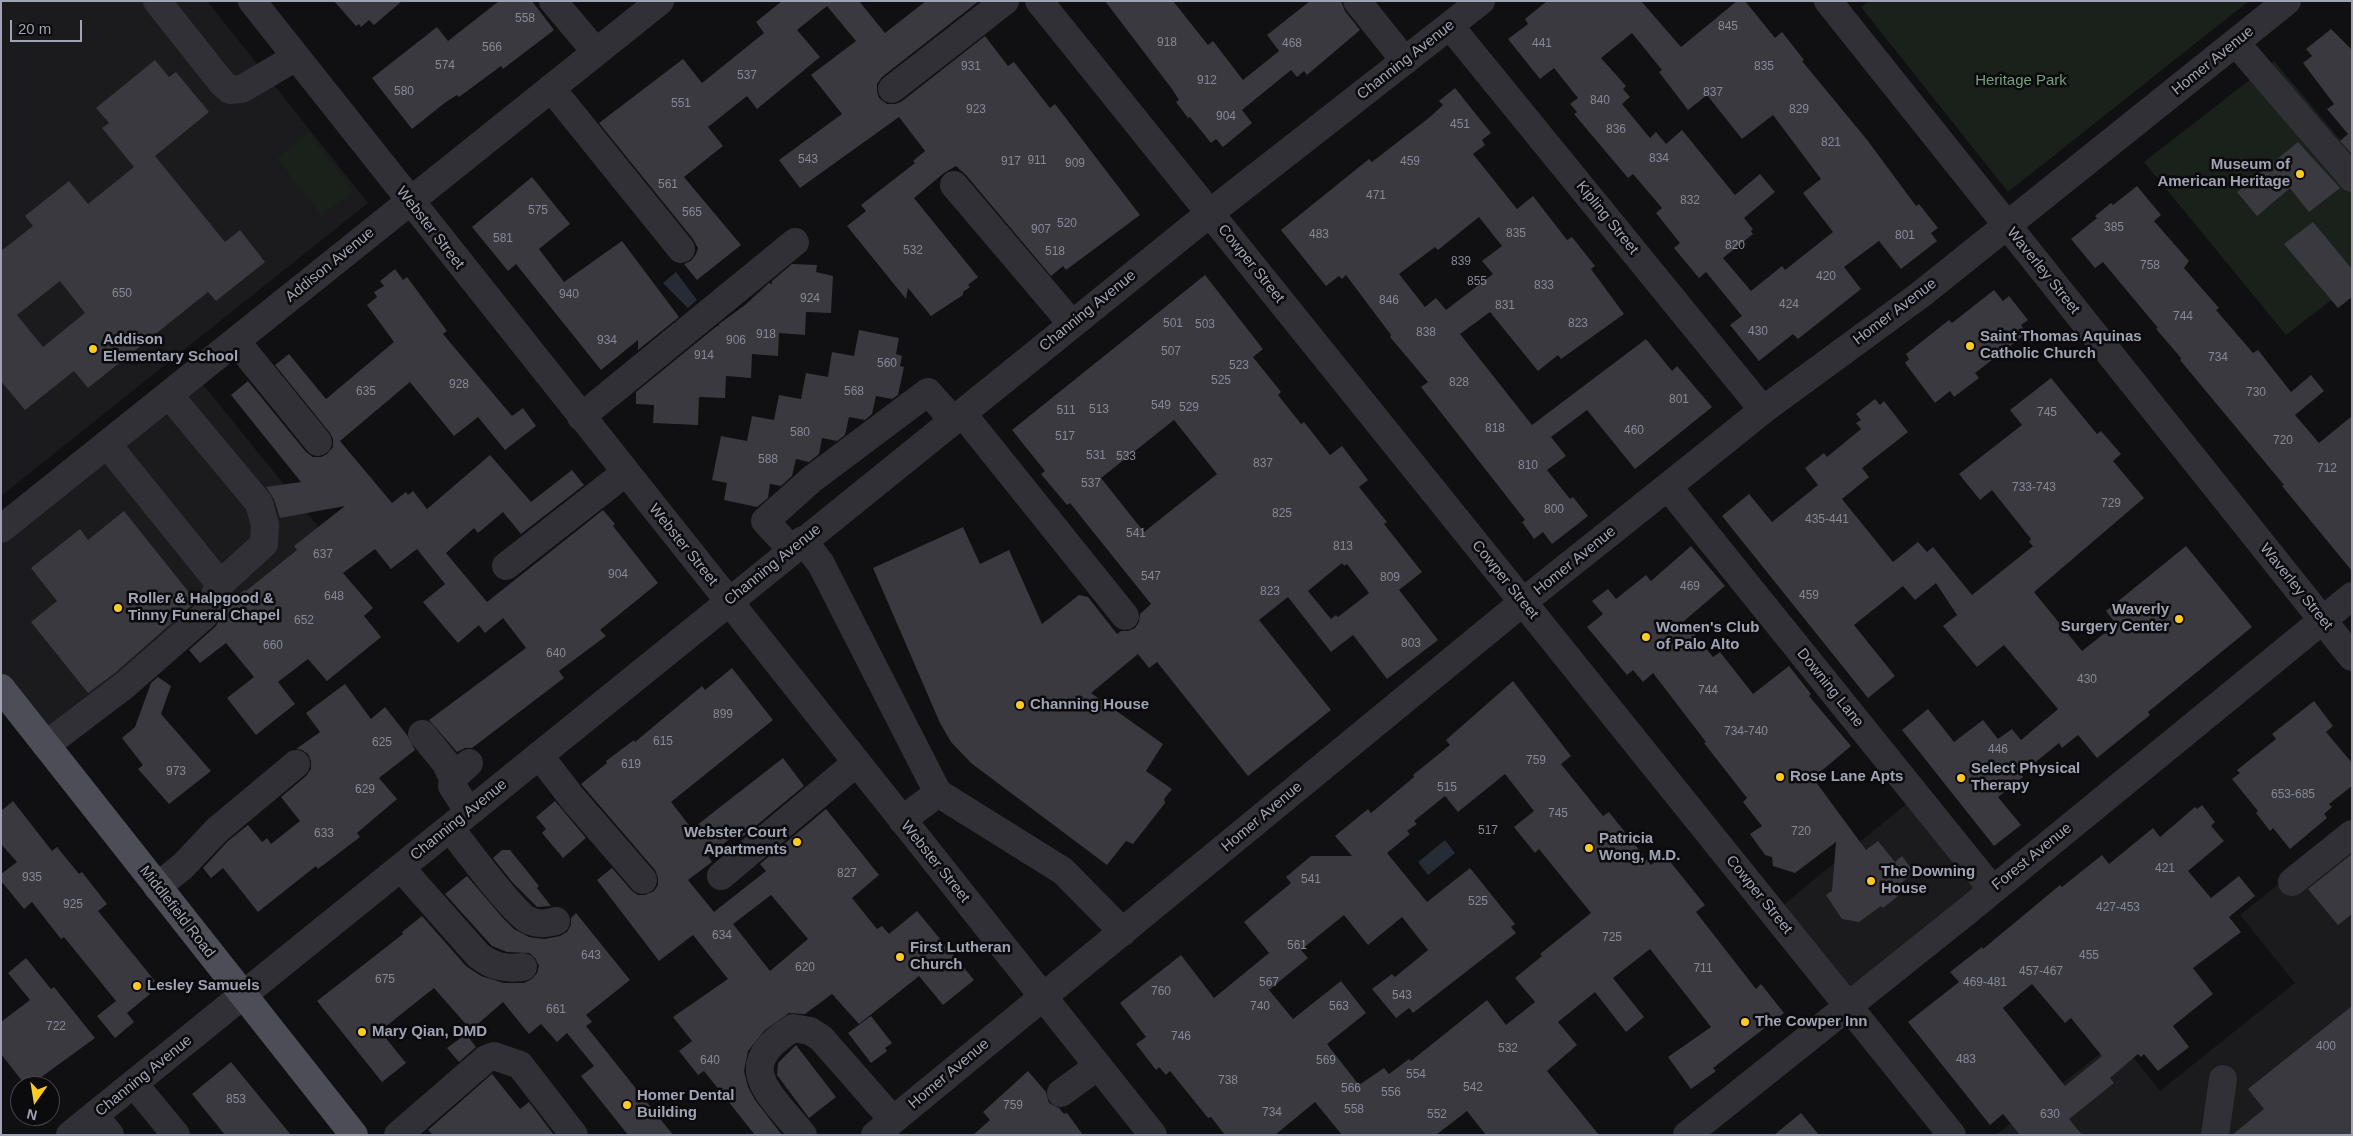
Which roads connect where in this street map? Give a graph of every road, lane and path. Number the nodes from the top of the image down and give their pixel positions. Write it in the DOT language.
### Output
graph roads {
  1 [pos="157,1"];
  2 [pos="252,1"];
  3 [pos="553,1"];
  4 [pos="660,1"];
  5 [pos="1005,1"];
  6 [pos="1039,1"];
  7 [pos="1357,1"];
  8 [pos="1481,1"];
  9 [pos="1828,1"];
  10 [pos="2287,1"];
  11 [pos="1450,26"];
  12 [pos="2236,43"];
  13 [pos="596,52"];
  14 [pos="296,57"];
  15 [pos="1405,61"];
  16 [pos="551,88"];
  17 [pos="892,89"];
  18 [pos="2352,178"];
  19 [pos="954,185"];
  20 [pos="409,201"];
  21 [pos="1210,213"];
  22 [pos="2007,227"];
  23 [pos="795,242"];
  24 [pos="680,249"];
  25 [pos="1072,324"];
  26 [pos="236,340"];
  27 [pos="169,395"];
  28 [pos="1763,410"];
  29 [pos="957,416"];
  30 [pos="581,417"];
  31 [pos="318,442"];
  32 [pos="107,444"];
  33 [pos="625,473"];
  34 [pos="1668,486"];
  35 [pos="1,529"];
  36 [pos="798,545"];
  37 [pos="506,566"];
  38 [pos="220,584"];
  39 [pos="2352,596"];
  40 [pos="728,602"];
  41 [pos="1523,602"];
  42 [pos="1125,616"];
  43 [pos="2322,619"];
  44 [pos="2352,658"];
  45 [pos="175,663"];
  46 [pos="1,688"];
  47 [pos="422,734"];
  48 [pos="51,751"];
  49 [pos="539,755"];
  50 [pos="856,763"];
  51 [pos="296,764"];
  52 [pos="938,794"];
  53 [pos="460,820"];
  54 [pos="902,820"];
  55 [pos="2352,834"];
  56 [pos="401,868"];
  57 [pos="721,876"];
  58 [pos="642,880"];
  59 [pos="2292,882"];
  60 [pos="158,887"];
  61 [pos="1992,889"];
  62 [pos="556,921"];
  63 [pos="1123,932"];
  64 [pos="524,968"];
  65 [pos="243,996"];
  66 [pos="1043,997"];
  67 [pos="1849,1006"];
  68 [pos="1098,1066"];
  69 [pos="2223,1079"];
  70 [pos="134,1084"];
  71 [pos="1061,1093"];
  72 [pos="102,1125"];
  73 [pos="884,1127"];
  74 [pos="70,1135"];
  75 [pos="176,1135"];
  76 [pos="354,1135"];
  77 [pos="398,1135"];
  78 [pos="574,1135"];
  79 [pos="803,1135"];
  80 [pos="1152,1135"];
  81 [pos="1687,1135"];
  82 [pos="1952,1135"];
  83 [pos="2215,1135"];
  1 -- 14 [label="street"];
  2 -- 14 [label="street, Webster Street"];
  3 -- 13 [label="street"];
  4 -- 13 [label="street, Addison Avenue"];
  5 -- 17 [label="street"];
  6 -- 21 [label="street, Cowper Street"];
  7 -- 15 [label="street"];
  8 -- 11 [label="street, Channing Avenue"];
  9 -- 22 [label="street, Waverley Street"];
  10 -- 12 [label="street, Homer Avenue"];
  11 -- 15 [label="street, Channing Avenue"];
  11 -- 28 [label="street, Kipling Street"];
  12 -- 18 [label="street"];
  12 -- 22 [label="street, Homer Avenue"];
  13 -- 16 [label="street, Addison Avenue"];
  14 -- 20 [label="street, Webster Street"];
  15 -- 21 [label="street, Channing Avenue"];
  16 -- 20 [label="street, Addison Avenue"];
  16 -- 24 [label="street"];
  19 -- 25 [label="street"];
  20 -- 26 [label="street, Addison Avenue"];
  20 -- 30 [label="street, Webster Street"];
  21 -- 25 [label="street, Channing Avenue"];
  21 -- 41 [label="street, Cowper Street"];
  22 -- 28 [label="street, Homer Avenue"];
  22 -- 43 [label="street, Waverley Street"];
  23 -- 30 [label="street"];
  25 -- 29 [label="street, Channing Avenue"];
  26 -- 27 [label="street, Addison Avenue"];
  26 -- 31 [label="street"];
  27 -- 32 [label="street, Addison Avenue"];
  27 -- 38 [label="street"];
  28 -- 34 [label="street, Homer Avenue"];
  29 -- 36 [label="street, Channing Avenue"];
  29 -- 36 [label="street"];
  29 -- 42 [label="street"];
  30 -- 33 [label="street, Webster Street"];
  32 -- 35 [label="street, Addison Avenue"];
  32 -- 38 [label="street"];
  33 -- 37 [label="street"];
  33 -- 40 [label="street, Webster Street"];
  34 -- 41 [label="street, Homer Avenue"];
  34 -- 61 [label="street, Downing Lane"];
  36 -- 40 [label="street, Channing Avenue"];
  36 -- 52 [label="street"];
  38 -- 48 [label="street"];
  39 -- 43 [label="street, Forest Avenue"];
  40 -- 49 [label="street, Channing Avenue"];
  40 -- 50 [label="street, Webster Street"];
  41 -- 63 [label="street, Homer Avenue"];
  41 -- 67 [label="street, Cowper Street"];
  43 -- 44 [label="street, Waverley Street"];
  43 -- 61 [label="street, Forest Avenue"];
  45 -- 48 [label="street"];
  46 -- 48 [label="main road, Middlefield Road"];
  47 -- 53 [label="street"];
  48 -- 60 [label="main road, Middlefield Road"];
  49 -- 53 [label="street, Channing Avenue"];
  49 -- 58 [label="street"];
  50 -- 54 [label="street, Webster Street"];
  50 -- 57 [label="street"];
  51 -- 60 [label="street"];
  52 -- 54 [label="street"];
  52 -- 63 [label="street"];
  53 -- 56 [label="street, Channing Avenue"];
  53 -- 62 [label="street"];
  54 -- 66 [label="street, Webster Street"];
  55 -- 59 [label="street"];
  56 -- 64 [label="street"];
  56 -- 65 [label="street, Channing Avenue"];
  60 -- 65 [label="main road, Middlefield Road"];
  61 -- 67 [label="street, Forest Avenue"];
  63 -- 66 [label="street, Homer Avenue"];
  65 -- 70 [label="street, Channing Avenue"];
  65 -- 76 [label="main road, Middlefield Road"];
  66 -- 68 [label="street, Webster Street"];
  66 -- 73 [label="street, Homer Avenue"];
  67 -- 81 [label="street, Forest Avenue"];
  67 -- 82 [label="street, Cowper Street"];
  68 -- 71 [label="street"];
  68 -- 80 [label="street, Webster Street"];
  69 -- 83 [label="street"];
  70 -- 72 [label="street, Channing Avenue"];
  70 -- 75 [label="street"];
  72 -- 74 [label="street, Channing Avenue"];
  73 -- 79 [label="street"];
  77 -- 78 [label="street"];
}
